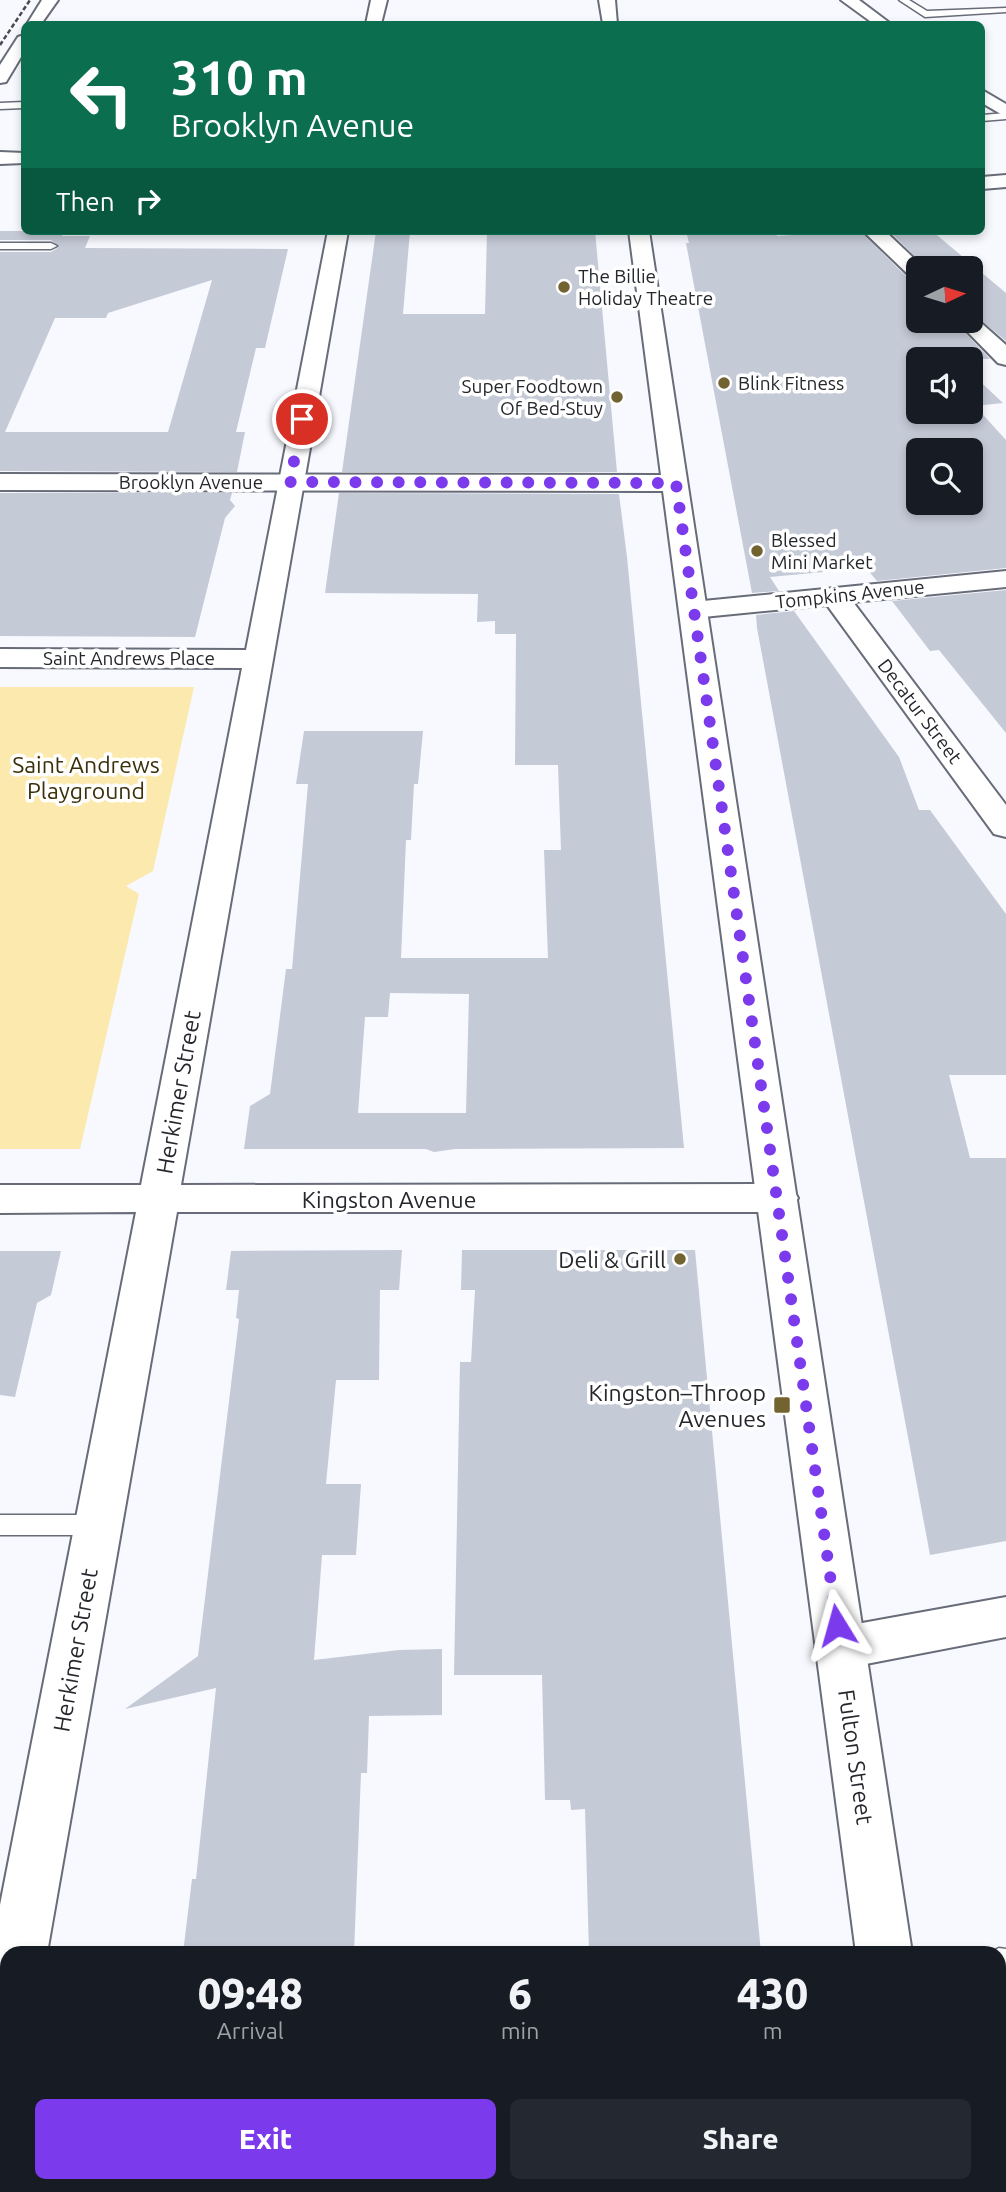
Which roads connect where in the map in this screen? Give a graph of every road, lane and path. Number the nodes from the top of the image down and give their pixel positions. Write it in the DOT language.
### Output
graph roads {
  1 [pos="50,0"];
  2 [pos="379,0"];
  3 [pos="607,0"];
  4 [pos="849,0"];
  5 [pos="903,0"];
  6 [pos="957,0"];
  7 [pos="1006,10"];
  8 [pos="976,11"];
  9 [pos="36,21"];
  10 [pos="375,21"];
  11 [pos="610,21"];
  12 [pos="879,21"];
  13 [pos="21,47"];
  14 [pos="0,78"];
  15 [pos="985,97"];
  16 [pos="21,105"];
  17 [pos="0,106"];
  18 [pos="1006,114"];
  19 [pos="985,118"];
  20 [pos="0,158"];
  21 [pos="21,158"];
  22 [pos="1006,181"];
  23 [pos="985,183"];
  24 [pos="337,235"];
  25 [pos="640,235"];
  26 [pos="877,235"];
  27 [pos="0,246"];
  28 [pos="51,246"];
  29 [pos="906,262"];
  30 [pos="980,333"];
  31 [pos="1006,358"];
  32 [pos="0,482"];
  33 [pos="290,482"];
  34 [pos="676,483"];
  35 [pos="1006,579"];
  36 [pos="834,596"];
  37 [pos="693,610"];
  38 [pos="0,658"];
  39 [pos="257,659"];
  40 [pos="1006,827"];
  41 [pos="778,1198"];
  42 [pos="0,1199"];
  43 [pos="158,1199"];
  44 [pos="0,1525"];
  45 [pos="98,1525"];
  46 [pos="1006,1616"];
  47 [pos="840,1648"];
  48 [pos="20,1946"];
  49 [pos="883,1946"];
  1 -- 9 [label="street"];
  2 -- 10 [label="street"];
  3 -- 11 [label="street"];
  4 -- 12 [label="street"];
  5 -- 8 [label="lane"];
  6 -- 8 [label="lane"];
  7 -- 8 [label="lane"];
  13 -- 14 [label="street"];
  15 -- 18 [label="street"];
  16 -- 17 [label="lane"];
  18 -- 19 [label="lane"];
  20 -- 21 [label="street"];
  22 -- 23 [label="street"];
  24 -- 33 [label="street, Herkimer Street"];
  25 -- 34 [label="street, Fulton Street"];
  26 -- 29 [label="street"];
  27 -- 28 [label="lane"];
  30 -- 31 [label="street"];
  32 -- 33 [label="street, Brooklyn Avenue"];
  33 -- 34 [label="street, Brooklyn Avenue"];
  33 -- 39 [label="street, Herkimer Street"];
  34 -- 37 [label="street, Fulton Street"];
  35 -- 36 [label="street, Tompkins Avenue"];
  36 -- 37 [label="street, Tompkins Avenue"];
  36 -- 40 [label="street, Decatur Street"];
  37 -- 41 [label="street, Fulton Street"];
  38 -- 39 [label="street, Saint Andrews Place"];
  39 -- 43 [label="street, Herkimer Street"];
  41 -- 43 [label="street, Kingston Avenue"];
  41 -- 47 [label="street, Fulton Street"];
  42 -- 43 [label="street, Kingston Avenue"];
  43 -- 45 [label="street, Herkimer Street"];
  44 -- 45 [label="lane"];
  45 -- 48 [label="street, Herkimer Street"];
  46 -- 47 [label="street"];
  47 -- 49 [label="street, Fulton Street"];
}
